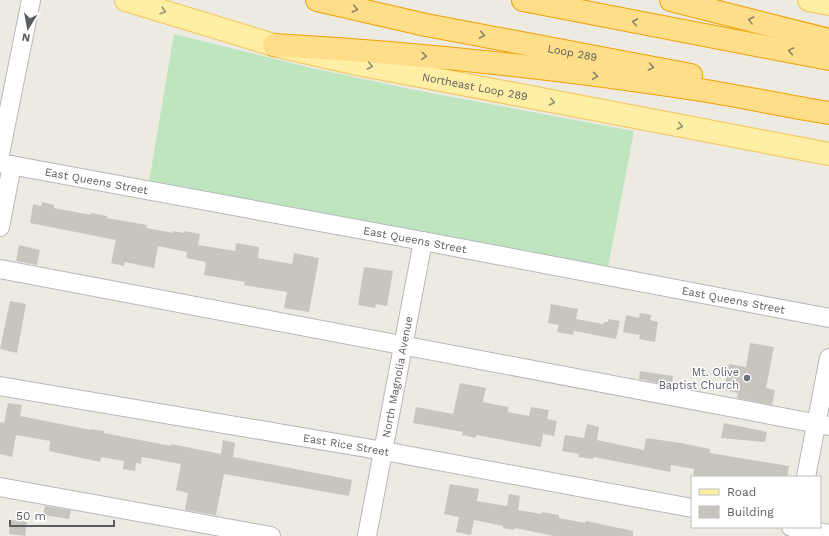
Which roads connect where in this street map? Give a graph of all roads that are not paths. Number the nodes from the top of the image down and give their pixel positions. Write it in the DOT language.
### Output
graph roads {
  1 [pos="30,0"];
  2 [pos="126,0"];
  3 [pos="317,0"];
  4 [pos="523,0"];
  5 [pos="671,0"];
  6 [pos="809,0"];
  7 [pos="829,4"];
  8 [pos="829,40"];
  9 [pos="274,45"];
  10 [pos="829,59"];
  11 [pos="829,101"];
  12 [pos="829,113"];
  13 [pos="829,154"];
  14 [pos="4,161"];
  15 [pos="0,226"];
  16 [pos="423,241"];
  17 [pos="0,269"];
  18 [pos="829,318"];
  19 [pos="404,346"];
  20 [pos="829,358"];
  21 [pos="0,386"];
  22 [pos="823,425"];
  23 [pos="384,451"];
  24 [pos="806,476"];
  25 [pos="0,488"];
  26 [pos="691,508"];
  27 [pos="795,530"];
  28 [pos="829,534"];
  29 [pos="271,536"];
  30 [pos="367,536"];
  1 -- 14 [label="street"];
  2 -- 9 [label="main road, Northeast Loop 289, one-way"];
  3 -- 11 [label="highway, Loop 289, one-way"];
  10 -- 4 [label="highway, one-way"];
  8 -- 5 [label="highway, one-way"];
  6 -- 7 [label="main road"];
  9 -- 12 [label="highway, one-way"];
  9 -- 13 [label="main road, Northeast Loop 289, one-way"];
  14 -- 15 [label="street"];
  14 -- 16 [label="street, East Queens Street"];
  16 -- 18 [label="street, East Queens Street"];
  16 -- 19 [label="street, North Magnolia Avenue"];
  17 -- 19 [label="street"];
  19 -- 22 [label="street"];
  19 -- 23 [label="street, North Magnolia Avenue"];
  20 -- 22 [label="street"];
  21 -- 23 [label="street, East Rice Street"];
  22 -- 24 [label="street"];
  23 -- 26 [label="street, East Rice Street"];
  23 -- 30 [label="street, North Magnolia Avenue"];
  25 -- 29 [label="street"];
  27 -- 28 [label="street"];
}
